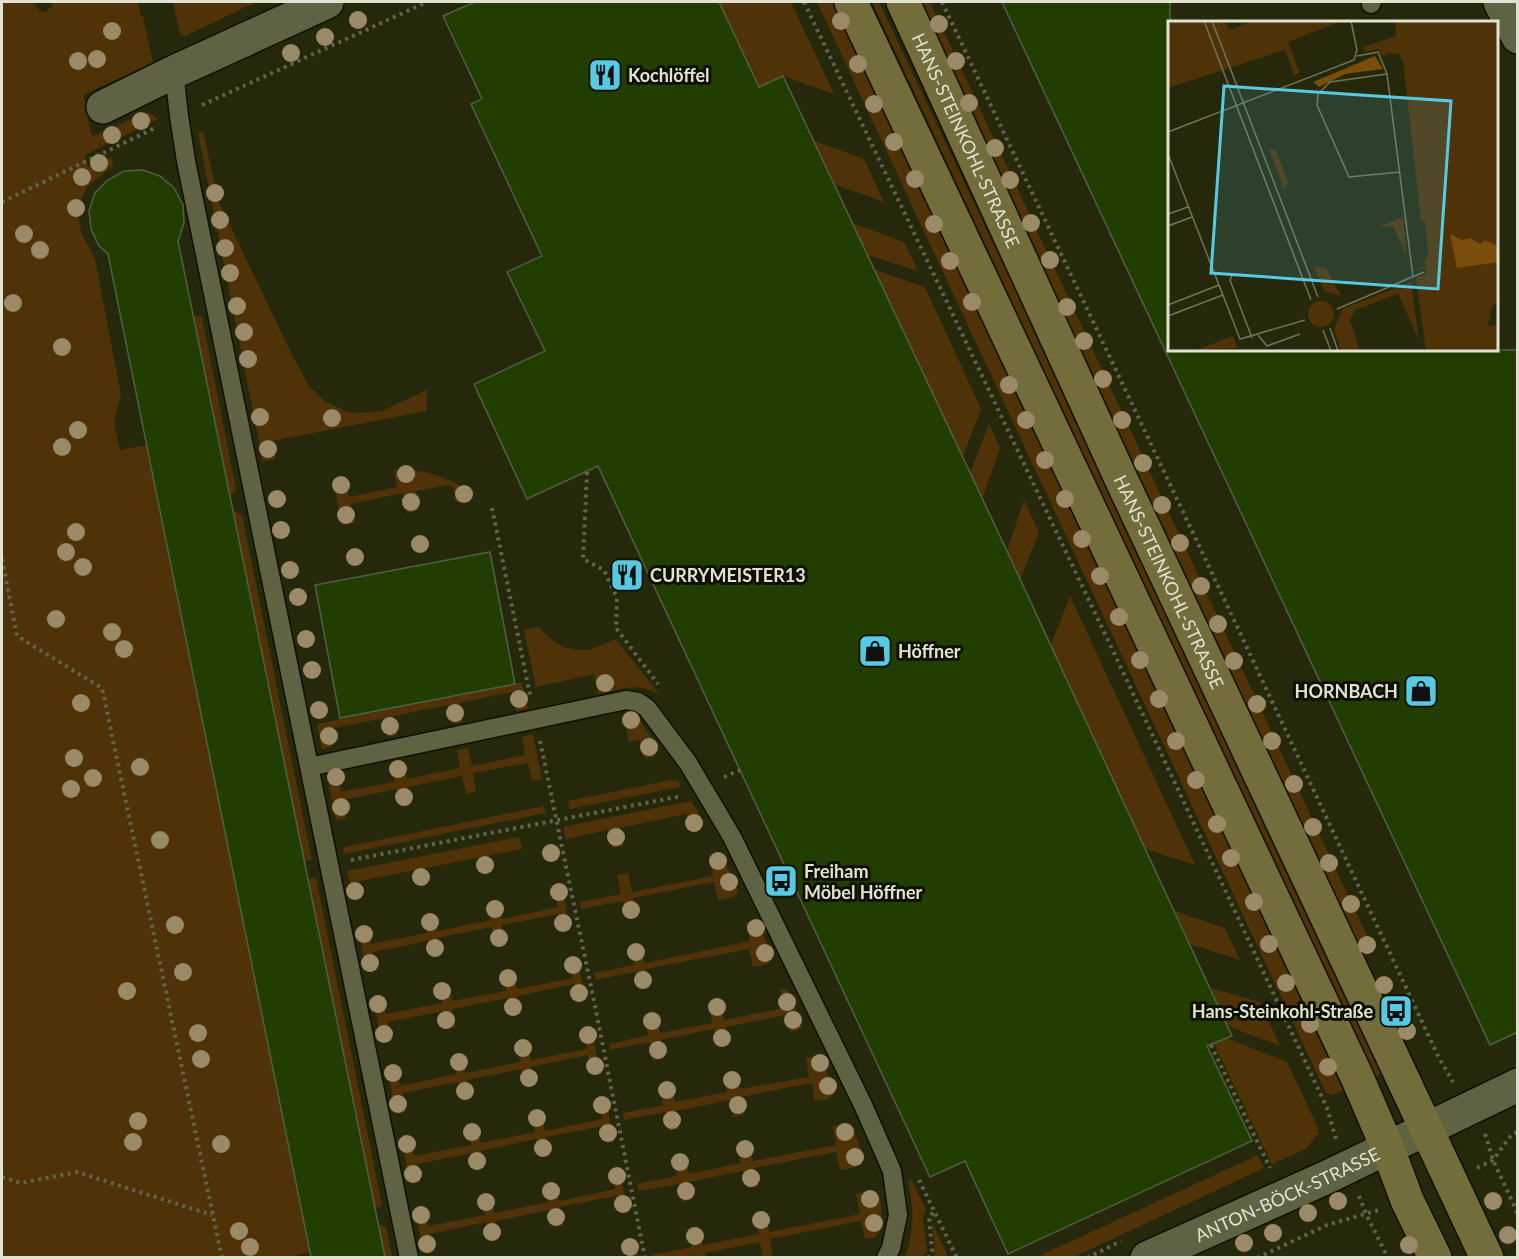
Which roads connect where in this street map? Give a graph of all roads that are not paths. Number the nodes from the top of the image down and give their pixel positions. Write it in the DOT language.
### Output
graph roads {
  1 [pos="327,2"];
  2 [pos="851,2"];
  3 [pos="903,2"];
  4 [pos="1500,2"];
  5 [pos="1518,38"];
  6 [pos="174,72"];
  7 [pos="103,107"];
  8 [pos="309,767"];
  9 [pos="1518,1085"];
  10 [pos="1428,1129"];
  11 [pos="1388,1149"];
  12 [pos="409,1257"];
  13 [pos="886,1257"];
  14 [pos="1147,1257"];
  15 [pos="1435,1257"];
  16 [pos="1487,1257"];
  1 -- 6 [label="street"];
  2 -- 11 [label="main road"];
  3 -- 10 [label="main road, HANS-STEINKOHL-STRASSE"];
  4 -- 5 [label="street"];
  6 -- 7 [label="street"];
  6 -- 8 [label="lane"];
  8 -- 12 [label="lane"];
  8 -- 13 [label="lane"];
  9 -- 10 [label="street, ANTON-BÖCK-STRASSE"];
  10 -- 11 [label="street, ANTON-BÖCK-STRASSE"];
  10 -- 16 [label="main road, HANS-STEINKOHL-STRASSE"];
  11 -- 14 [label="street, ANTON-BÖCK-STRASSE"];
  11 -- 15 [label="main road"];
}
